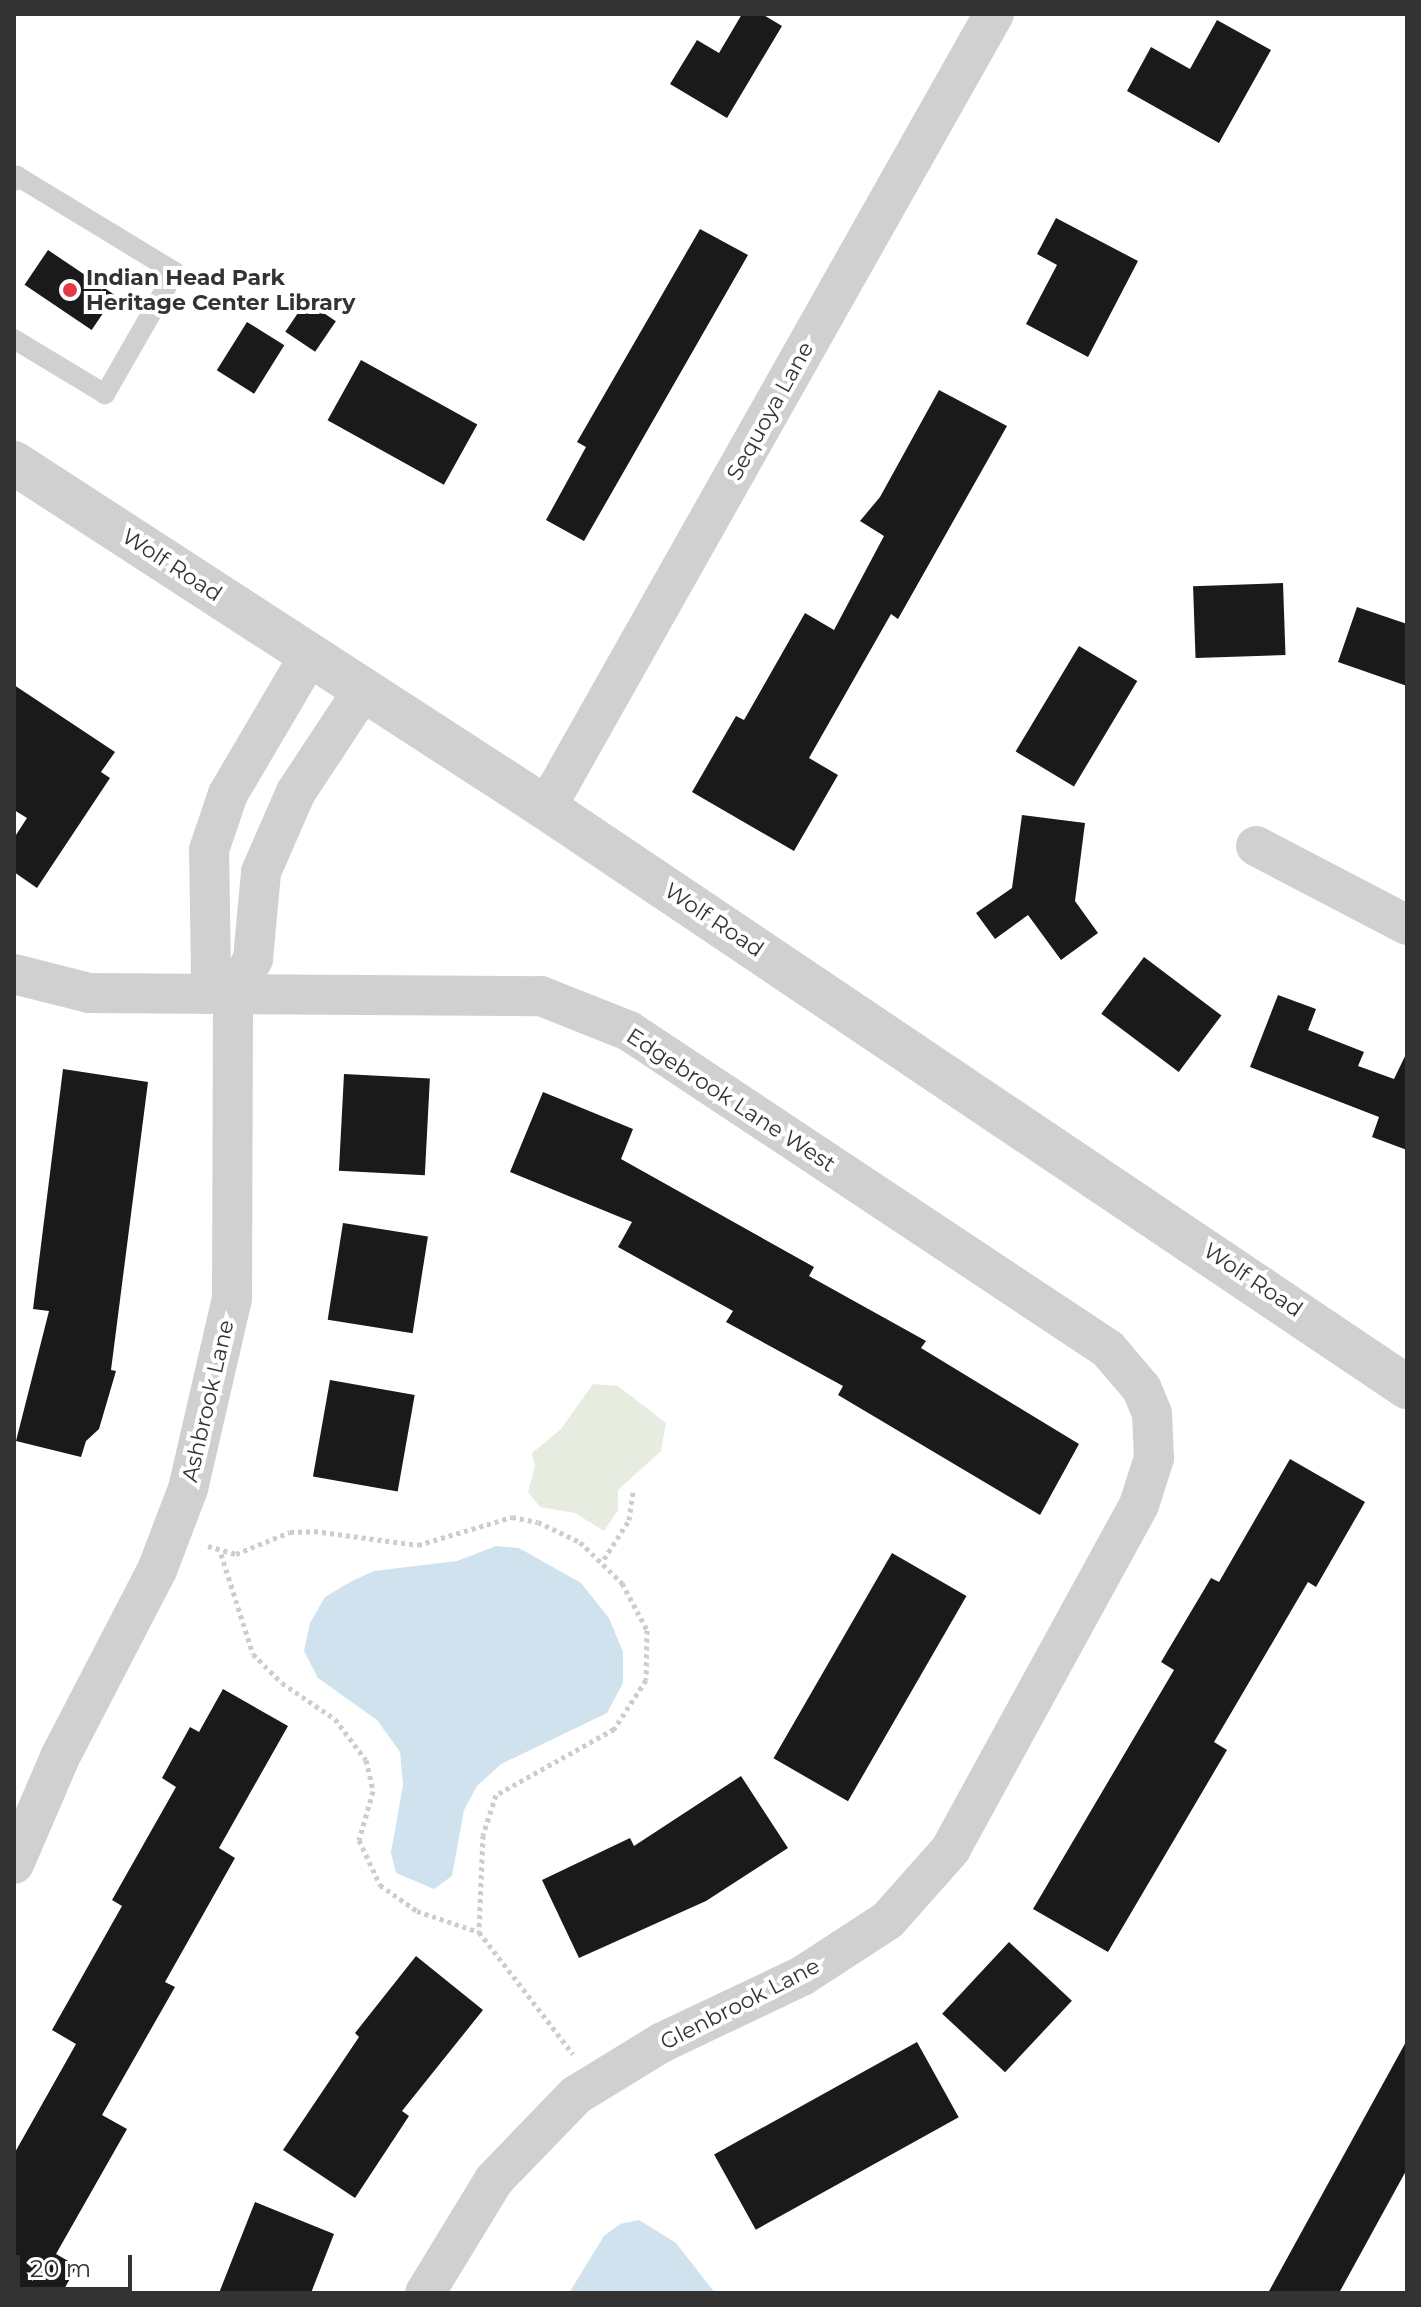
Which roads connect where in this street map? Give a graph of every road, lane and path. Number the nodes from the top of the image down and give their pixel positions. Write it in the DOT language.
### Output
graph roads {
  1 [pos="994,14"];
  2 [pos="14,181"];
  3 [pos="14,339"];
  4 [pos="14,463"];
  5 [pos="310,654"];
  6 [pos="364,689"];
  7 [pos="546,808"];
  8 [pos="1256,846"];
  9 [pos="1407,925"];
  10 [pos="14,974"];
  11 [pos="233,996"];
  12 [pos="1407,1387"];
  13 [pos="1156,1439"];
  14 [pos="633,1491"];
  15 [pos="174,1527"];
  16 [pos="221,1554"];
  17 [pos="604,1559"];
  18 [pos="14,1864"];
  19 [pos="479,1932"];
  20 [pos="595,2084"];
  21 [pos="425,2293"];
  1 -- 7 [label="street, Sequoya Lane"];
  2 -- 3 [label="lane"];
  4 -- 5 [label="street, Wolf Road"];
  5 -- 6 [label="street, Wolf Road"];
  5 -- 11 [label="street"];
  6 -- 7 [label="street, Wolf Road"];
  6 -- 11 [label="street, Ashbrook Lane"];
  7 -- 12 [label="street, Wolf Road"];
  8 -- 9 [label="street"];
  10 -- 11 [label="street, Edgebrook Lane West"];
  11 -- 13 [label="street, Edgebrook Lane West"];
  11 -- 15 [label="street, Ashbrook Lane"];
  13 -- 20 [label="street, Glenbrook Lane"];
  14 -- 17 [label="path"];
  15 -- 16 [label="path"];
  15 -- 18 [label="street, Ashbrook Lane"];
  16 -- 17 [label="path"];
  16 -- 19 [label="path"];
  17 -- 19 [label="path"];
  19 -- 20 [label="path"];
  20 -- 21 [label="street, Glenbrook Lane"];
}
